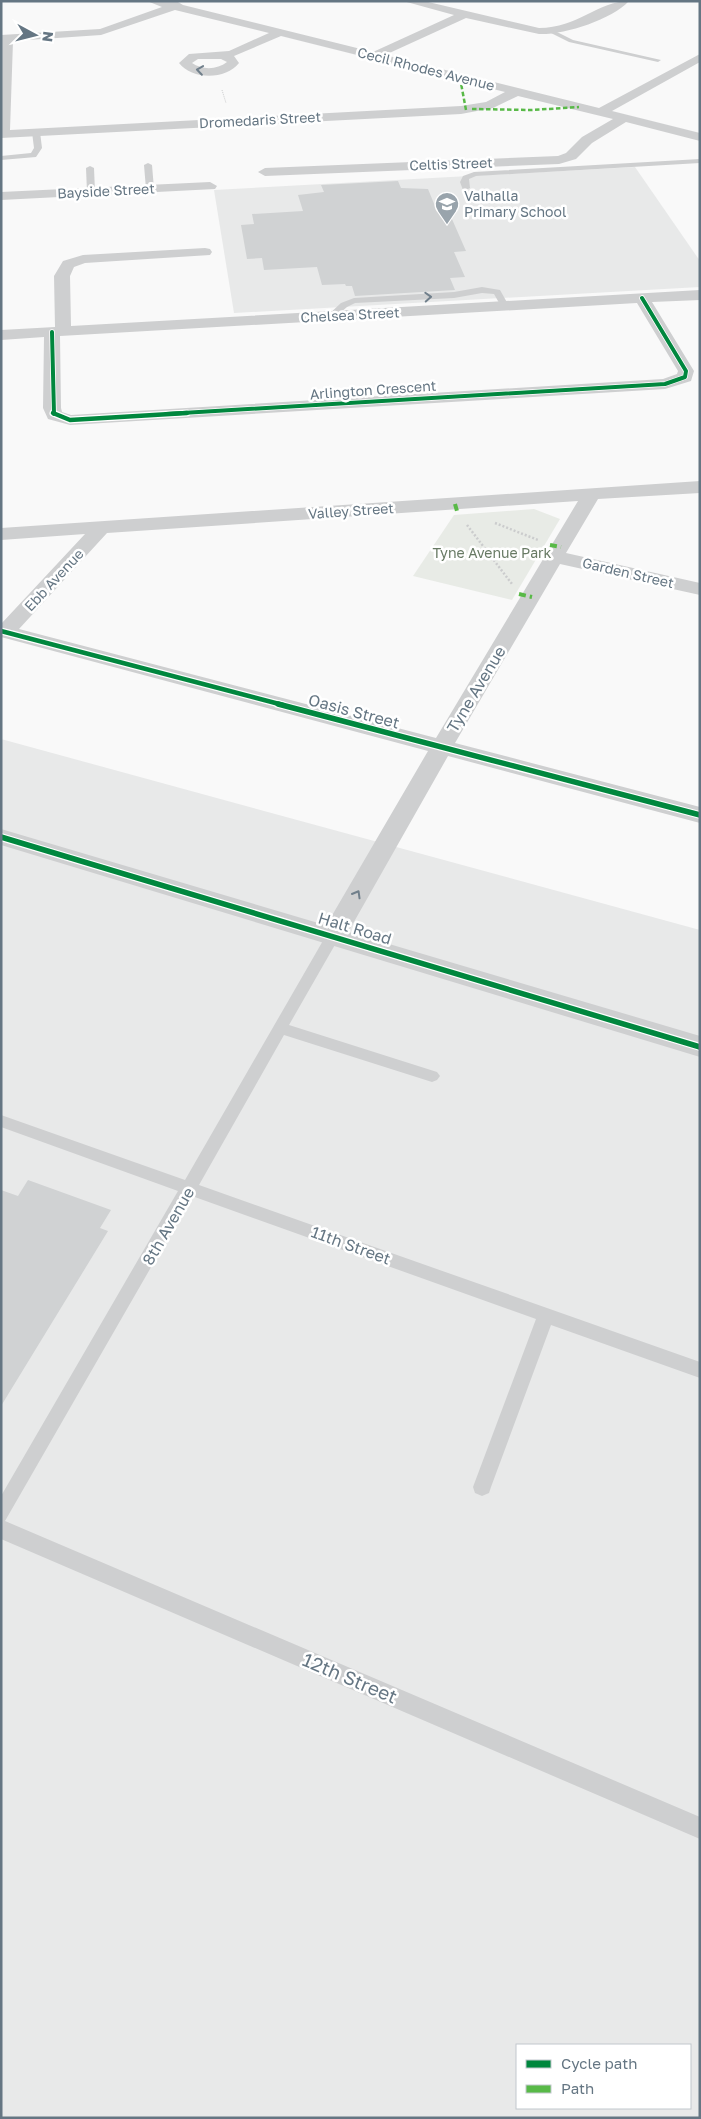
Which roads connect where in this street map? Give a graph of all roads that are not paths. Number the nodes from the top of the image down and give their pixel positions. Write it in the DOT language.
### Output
graph roads {
  1 [pos="152,1"];
  2 [pos="189,1"];
  3 [pos="408,1"];
  4 [pos="624,1"];
  5 [pos="174,7"];
  6 [pos="465,14"];
  7 [pos="282,32"];
  8 [pos="553,32"];
  9 [pos="4,38"];
  10 [pos="224,56"];
  11 [pos="374,56"];
  12 [pos="700,57"];
  13 [pos="658,60"];
  14 [pos="516,92"];
  15 [pos="600,112"];
  16 [pos="624,118"];
  17 [pos="36,132"];
  18 [pos="2,134"];
  19 [pos="700,137"];
  20 [pos="1,158"];
  21 [pos="700,161"];
  22 [pos="148,165"];
  23 [pos="90,168"];
  24 [pos="265,172"];
  25 [pos="210,186"];
  26 [pos="466,188"];
  27 [pos="150,189"];
  28 [pos="92,192"];
  29 [pos="1,196"];
  30 [pos="205,252"];
  31 [pos="700,295"];
  32 [pos="642,298"];
  33 [pos="57,332"];
  34 [pos="1,335"];
  35 [pos="700,488"];
  36 [pos="591,495"];
  37 [pos="102,527"];
  38 [pos="1,534"];
  39 [pos="551,550"];
  40 [pos="700,589"];
  41 [pos="3,632"];
  42 [pos="441,748"];
  43 [pos="700,815"];
  44 [pos="1,837"];
  45 [pos="333,936"];
  46 [pos="281,1028"];
  47 [pos="700,1047"];
  48 [pos="432,1076"];
  49 [pos="1,1121"];
  50 [pos="190,1188"];
  51 [pos="546,1315"];
  52 [pos="700,1370"];
  53 [pos="482,1487"];
  54 [pos="1,1514"];
  55 [pos="1,1528"];
  56 [pos="700,1828"];
  1 -- 5 [label="street, Cecil Rhodes Avenue"];
  2 -- 5 [label="street"];
  3 -- 6 [label="street"];
  4 -- 8 [label="street"];
  5 -- 7 [label="street, Cecil Rhodes Avenue"];
  5 -- 9 [label="street"];
  6 -- 8 [label="street"];
  6 -- 11 [label="street"];
  7 -- 10 [label="street"];
  7 -- 11 [label="street, Cecil Rhodes Avenue"];
  8 -- 13 [label="lane"];
  9 -- 18 [label="street"];
  10 -- 10 [label="street, one-way"];
  11 -- 14 [label="street, Cecil Rhodes Avenue"];
  12 -- 15 [label="street"];
  14 -- 15 [label="street, Cecil Rhodes Avenue"];
  14 -- 17 [label="street, Dromedaris Street"];
  15 -- 16 [label="street, Cecil Rhodes Avenue"];
  16 -- 19 [label="street, Cecil Rhodes Avenue"];
  16 -- 24 [label="street, Celtis Street"];
  17 -- 18 [label="street, Dromedaris Street"];
  17 -- 20 [label="lane"];
  21 -- 26 [label="lane"];
  22 -- 27 [label="lane"];
  23 -- 28 [label="lane"];
  25 -- 27 [label="street, Bayside Street"];
  27 -- 28 [label="street, Bayside Street"];
  28 -- 29 [label="street, Bayside Street"];
  30 -- 33 [label="street"];
  31 -- 32 [label="street, Chelsea Street"];
  32 -- 33 [label="street, Chelsea Street"];
  32 -- 33 [label="street, Arlington Crescent"];
  33 -- 34 [label="street, Chelsea Street"];
  35 -- 36 [label="street, Valley Street"];
  36 -- 37 [label="street, Valley Street"];
  36 -- 39 [label="street, Tyne Avenue"];
  37 -- 38 [label="street, Valley Street"];
  37 -- 41 [label="street, Ebb Avenue"];
  39 -- 40 [label="street, Garden Street"];
  39 -- 42 [label="street, Tyne Avenue"];
  41 -- 42 [label="street, Oasis Street"];
  42 -- 43 [label="street, Oasis Street"];
  45 -- 42 [label="street, Tyne Avenue, one-way"];
  44 -- 45 [label="street, Halt Road"];
  45 -- 46 [label="lane, 8th Avenue"];
  45 -- 47 [label="street, Halt Road"];
  46 -- 48 [label="lane"];
  46 -- 50 [label="lane, 8th Avenue"];
  49 -- 50 [label="lane, 11th Street"];
  50 -- 51 [label="lane, 11th Street"];
  50 -- 54 [label="lane, 8th Avenue"];
  51 -- 52 [label="lane, 11th Street"];
  51 -- 53 [label="lane"];
  55 -- 56 [label="lane, 12th Street"];
}
